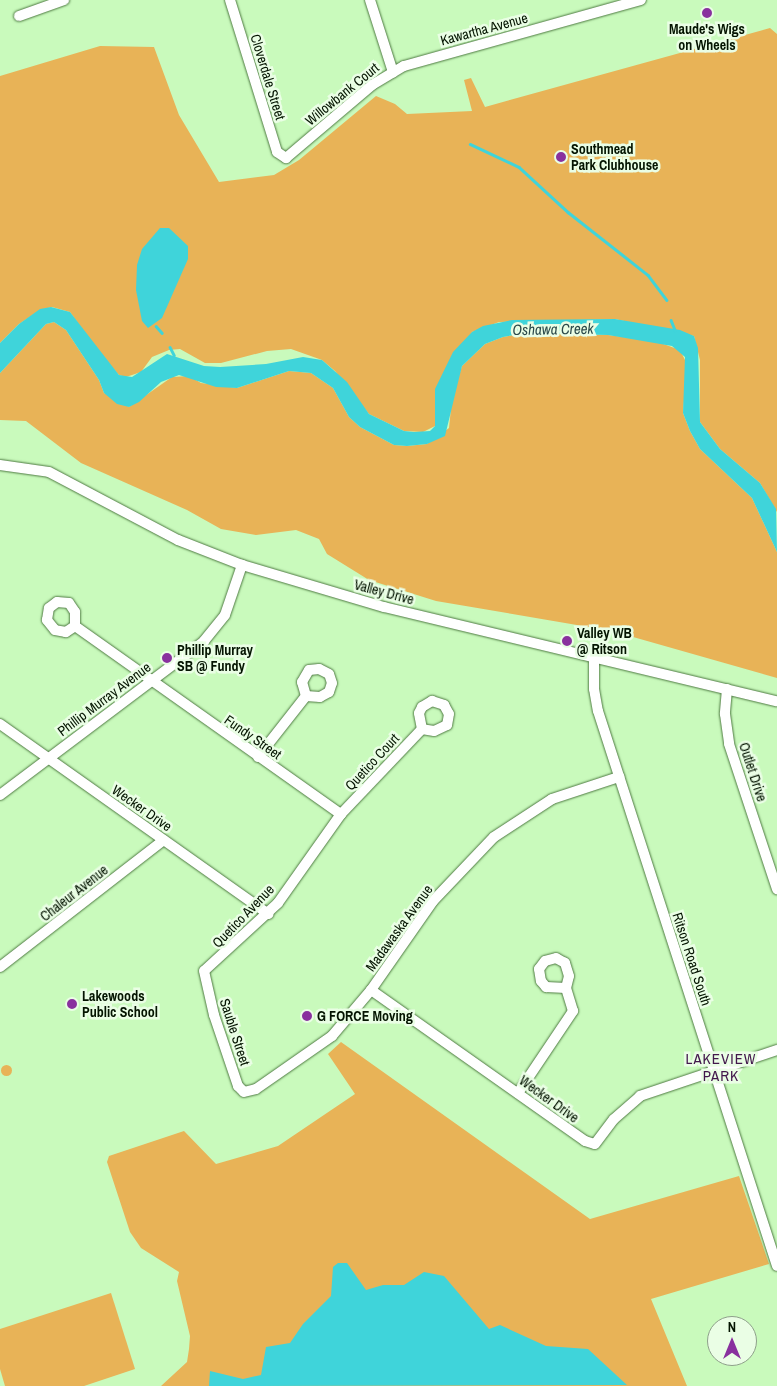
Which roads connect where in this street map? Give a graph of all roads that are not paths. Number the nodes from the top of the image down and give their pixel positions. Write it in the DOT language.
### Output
graph roads {
  1 [pos="64,0"];
  2 [pos="230,0"];
  3 [pos="370,0"];
  4 [pos="641,0"];
  5 [pos="19,16"];
  6 [pos="393,72"];
  7 [pos="286,158"];
  8 [pos="0,465"];
  9 [pos="242,565"];
  10 [pos="75,626"];
  11 [pos="594,658"];
  12 [pos="150,682"];
  13 [pos="726,689"];
  14 [pos="306,696"];
  15 [pos="777,701"];
  16 [pos="0,724"];
  17 [pos="422,729"];
  18 [pos="258,757"];
  19 [pos="48,758"];
  20 [pos="619,777"];
  21 [pos="0,795"];
  22 [pos="341,814"];
  23 [pos="164,840"];
  24 [pos="777,889"];
  25 [pos="268,914"];
  26 [pos="0,967"];
  27 [pos="206,985"];
  28 [pos="566,988"];
  29 [pos="370,990"];
  30 [pos="777,1050"];
  31 [pos="714,1072"];
  32 [pos="238,1086"];
  33 [pos="518,1093"];
  34 [pos="777,1266"];
  1 -- 5 [label="street"];
  2 -- 7 [label="street, Cloverdale Street"];
  3 -- 6 [label="street"];
  4 -- 6 [label="street, Kawartha Avenue"];
  6 -- 7 [label="street, Willowbank Court"];
  8 -- 9 [label="street, Valley Drive"];
  9 -- 11 [label="street, Valley Drive"];
  9 -- 12 [label="street, Phillip Murray Avenue"];
  10 -- 12 [label="street, Fundy Street"];
  11 -- 13 [label="street, Valley Drive"];
  11 -- 20 [label="street, Ritson Road South"];
  12 -- 18 [label="street, Fundy Street"];
  12 -- 19 [label="street, Phillip Murray Avenue"];
  13 -- 15 [label="street, Valley Drive"];
  13 -- 24 [label="street, Outlet Drive"];
  14 -- 18 [label="street"];
  16 -- 19 [label="street, Wecker Drive"];
  17 -- 22 [label="street, Quetico Court"];
  18 -- 22 [label="street, Fundy Street"];
  19 -- 21 [label="street, Phillip Murray Avenue"];
  19 -- 23 [label="street, Wecker Drive"];
  20 -- 29 [label="street, Madawaska Avenue"];
  20 -- 31 [label="street, Ritson Road South"];
  22 -- 25 [label="street, Quetico Avenue"];
  23 -- 25 [label="street, Wecker Drive"];
  23 -- 26 [label="street, Chaleur Avenue"];
  25 -- 27 [label="street, Quetico Avenue"];
  27 -- 32 [label="street, Sauble Street"];
  28 -- 33 [label="street"];
  29 -- 32 [label="street, Madawaska Avenue"];
  29 -- 33 [label="street, Wecker Drive"];
  30 -- 31 [label="street"];
  31 -- 33 [label="street, Wecker Drive"];
  31 -- 34 [label="street, Ritson Road South"];
}
